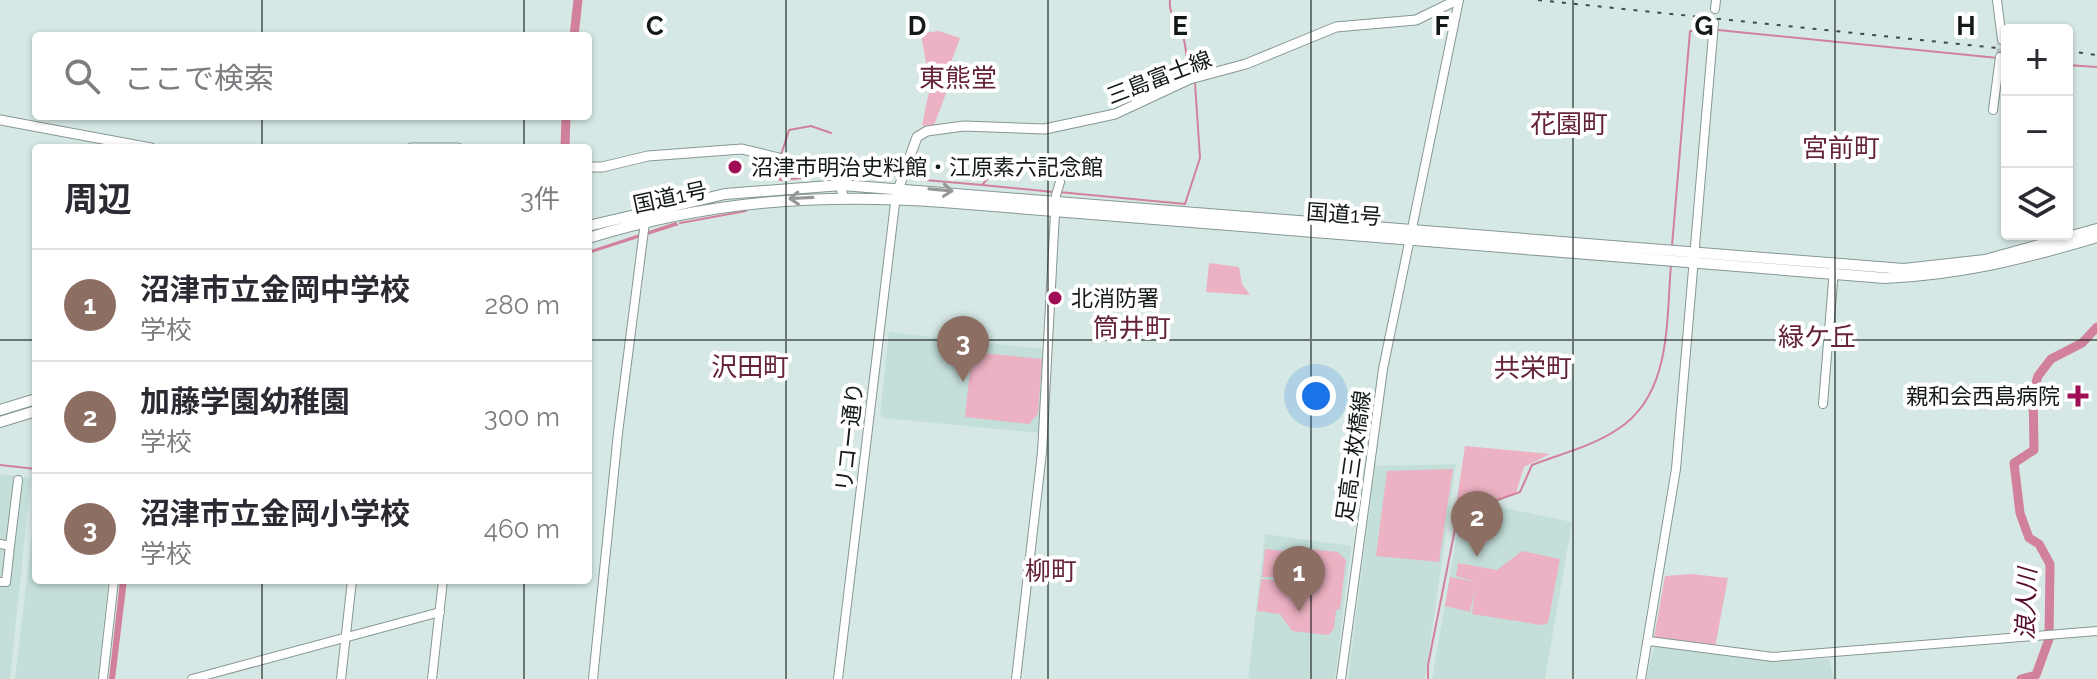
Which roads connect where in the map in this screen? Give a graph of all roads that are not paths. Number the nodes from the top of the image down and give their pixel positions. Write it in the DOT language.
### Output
graph roads {
  1 [pos="1458,0"];
  2 [pos="1997,0"];
  3 [pos="1714,23"];
  4 [pos="2001,32"];
  5 [pos="2000,57"];
  6 [pos="1993,110"];
  7 [pos="0,120"];
  8 [pos="129,144"];
  9 [pos="592,166"];
  10 [pos="1060,182"];
  11 [pos="842,185"];
  12 [pos="897,193"];
  13 [pos="843,197"];
  14 [pos="1056,207"];
  15 [pos="645,223"];
  16 [pos="592,225"];
  17 [pos="2097,226"];
  18 [pos="1411,234"];
  19 [pos="592,237"];
  20 [pos="2097,237"];
  21 [pos="1696,258"];
  22 [pos="1834,269"];
  23 [pos="32,400"];
  24 [pos="1823,404"];
  25 [pos="0,410"];
  26 [pos="32,412"];
  27 [pos="0,422"];
  28 [pos="18,480"];
  29 [pos="5,545"];
  30 [pos="0,582"];
  31 [pos="114,584"];
  32 [pos="352,584"];
  33 [pos="443,584"];
  34 [pos="440,612"];
  35 [pos="2097,631"];
  36 [pos="345,639"];
  37 [pos="1649,641"];
  38 [pos="103,679"];
  39 [pos="192,679"];
  40 [pos="341,679"];
  41 [pos="432,679"];
  42 [pos="593,679"];
  43 [pos="838,679"];
  44 [pos="1016,679"];
  45 [pos="1341,679"];
  46 [pos="1641,679"];
  1 -- 12 [label="main road, 三島富士線"];
  1 -- 18 [label="street, 足高三枚橋線"];
  2 -- 4 [label="street"];
  3 -- 21 [label="street"];
  5 -- 6 [label="street"];
  7 -- 8 [label="main road"];
  9 -- 11 [label="main road"];
  10 -- 14 [label="street"];
  11 -- 12 [label="highway, 国道1号"];
  11 -- 13 [label="main road"];
  11 -- 16 [label="highway, 国道1号"];
  12 -- 13 [label="highway, 国道1号"];
  12 -- 14 [label="highway, 国道1号"];
  12 -- 43 [label="street, リコー通り"];
  13 -- 15 [label="highway, 国道1号, one-way"];
  14 -- 18 [label="highway, 国道1号"];
  14 -- 44 [label="street"];
  15 -- 19 [label="highway, 国道1号"];
  15 -- 42 [label="street"];
  17 -- 22 [label="highway, 国道1号"];
  18 -- 21 [label="highway, 国道1号"];
  18 -- 45 [label="street, 足高三枚橋線"];
  20 -- 22 [label="highway, 国道1号"];
  21 -- 22 [label="highway, 国道1号"];
  21 -- 37 [label="street"];
  22 -- 24 [label="street"];
  23 -- 25 [label="highway"];
  26 -- 27 [label="highway"];
  28 -- 29 [label="street"];
  29 -- 30 [label="street"];
  31 -- 38 [label="street"];
  32 -- 36 [label="street"];
  33 -- 34 [label="street"];
  34 -- 36 [label="street"];
  34 -- 41 [label="street"];
  35 -- 37 [label="street"];
  36 -- 39 [label="street"];
  36 -- 40 [label="street"];
  37 -- 46 [label="street"];
}
